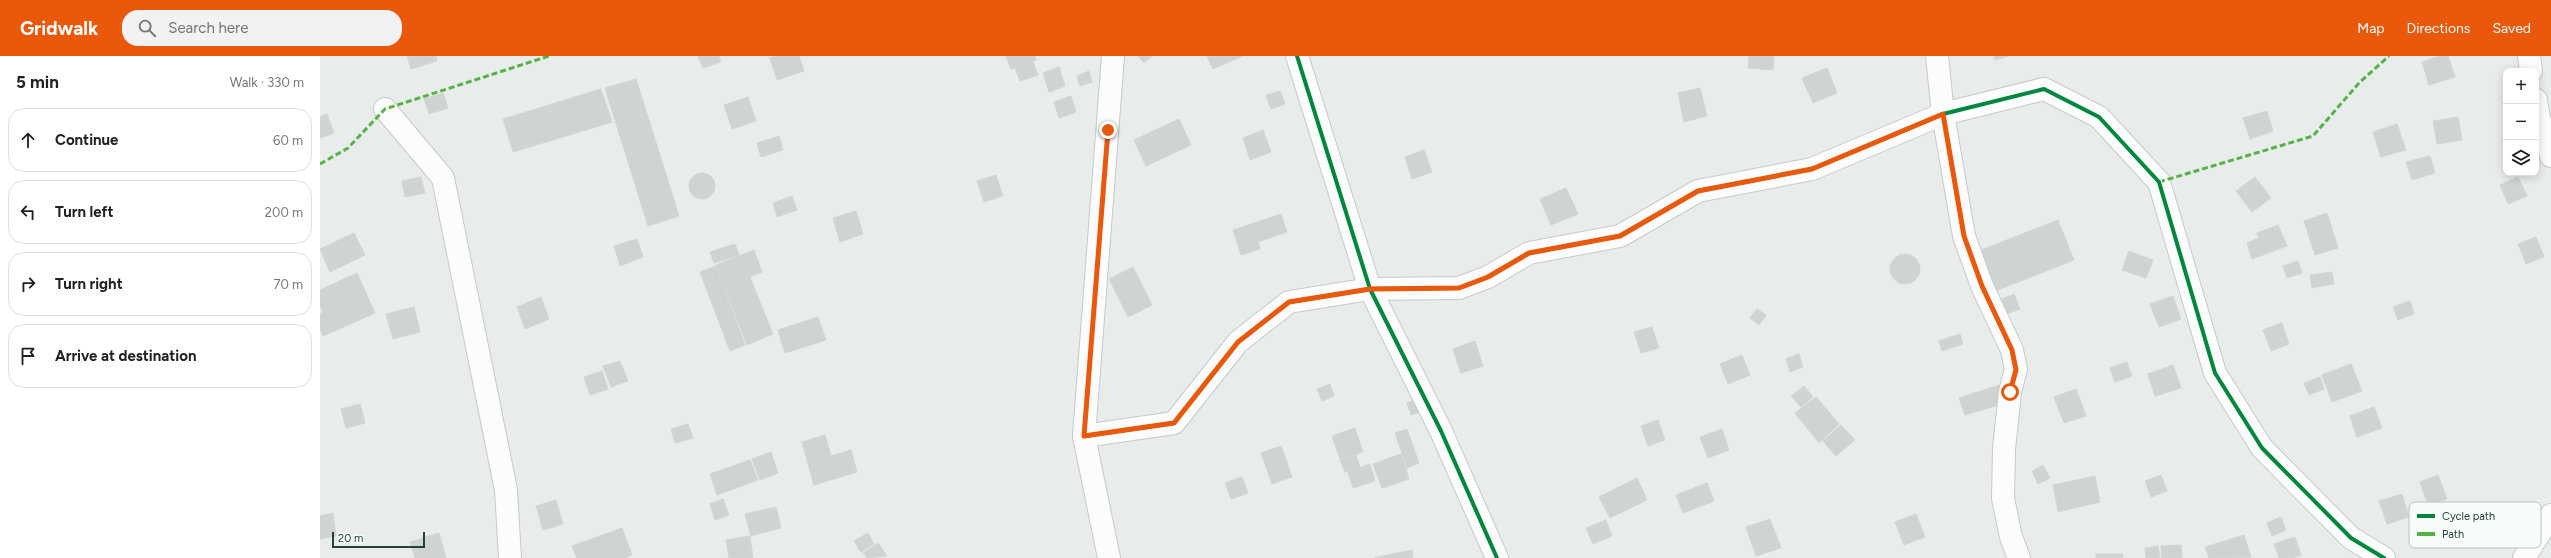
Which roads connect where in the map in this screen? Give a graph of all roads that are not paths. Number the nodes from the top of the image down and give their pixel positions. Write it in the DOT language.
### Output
graph roads {
  1 [pos="1113,56"];
  2 [pos="1297,56"];
  3 [pos="1937,56"];
  4 [pos="2529,56"];
  5 [pos="2531,68"];
  6 [pos="2537,104"];
  7 [pos="385,109"];
  8 [pos="1943,114"];
  9 [pos="2551,156"];
  10 [pos="1370,289"];
  11 [pos="1084,436"];
  12 [pos="2551,515"];
  13 [pos="2541,531"];
  14 [pos="2530,548"];
  15 [pos="510,558"];
  16 [pos="1109,558"];
  17 [pos="1497,558"];
  18 [pos="2019,558"];
  19 [pos="2384,558"];
  20 [pos="2524,558"];
  1 -- 11 [label="street"];
  2 -- 10 [label="street"];
  3 -- 8 [label="street"];
  4 -- 5 [label="street"];
  6 -- 9 [label="street"];
  7 -- 15 [label="street"];
  8 -- 10 [label="street"];
  8 -- 18 [label="street"];
  8 -- 19 [label="street"];
  10 -- 11 [label="street"];
  10 -- 17 [label="street"];
  11 -- 16 [label="street"];
  12 -- 13 [label="street"];
  14 -- 20 [label="street"];
}
